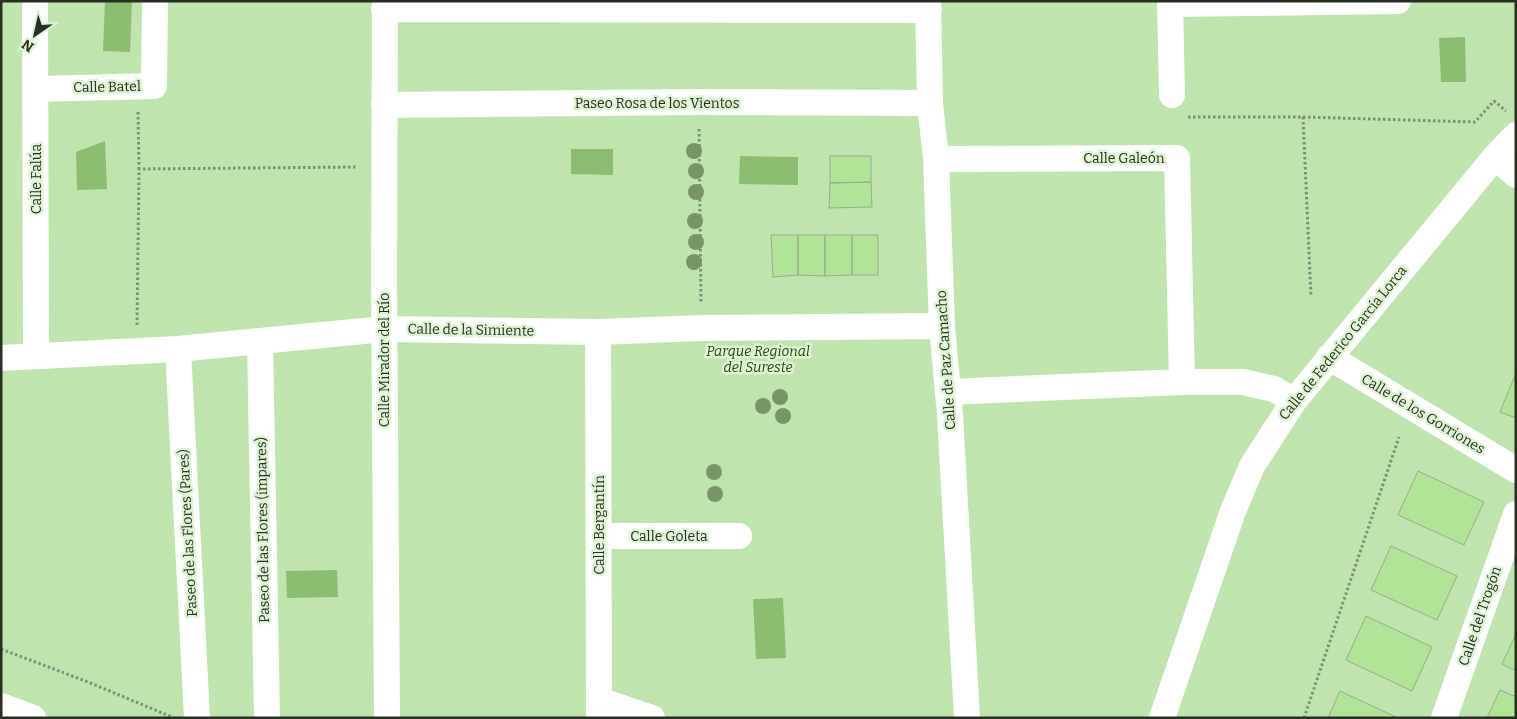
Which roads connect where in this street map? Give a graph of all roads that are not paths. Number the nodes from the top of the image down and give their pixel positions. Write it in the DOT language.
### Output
graph roads {
  1 [pos="35,1"];
  2 [pos="154,1"];
  3 [pos="1398,1"];
  4 [pos="1170,3"];
  5 [pos="384,5"];
  6 [pos="928,6"];
  7 [pos="36,89"];
  8 [pos="1172,95"];
  9 [pos="930,103"];
  10 [pos="384,105"];
  11 [pos="1512,124"];
  12 [pos="1495,157"];
  13 [pos="936,159"];
  14 [pos="1516,175"];
  15 [pos="942,326"];
  16 [pos="384,329"];
  17 [pos="598,332"];
  18 [pos="260,341"];
  19 [pos="178,349"];
  20 [pos="36,356"];
  21 [pos="1330,357"];
  22 [pos="1,358"];
  23 [pos="1182,382"];
  24 [pos="948,392"];
  25 [pos="1294,401"];
  26 [pos="1516,470"];
  27 [pos="1516,514"];
  28 [pos="599,536"];
  29 [pos="739,536"];
  30 [pos="2,708"];
  31 [pos="599,709"];
  32 [pos="33,718"];
  33 [pos="197,718"];
  34 [pos="267,718"];
  35 [pos="387,718"];
  36 [pos="652,718"];
  37 [pos="967,718"];
  38 [pos="1162,718"];
  39 [pos="1444,718"];
  1 -- 7 [label="street, Calle Falúa"];
  2 -- 7 [label="street, Calle Batel"];
  3 -- 4 [label="street"];
  4 -- 8 [label="street"];
  5 -- 6 [label="street"];
  5 -- 10 [label="street, Calle Mirador del Río"];
  6 -- 9 [label="street, Calle de Paz Camacho"];
  7 -- 20 [label="street, Calle Falúa"];
  9 -- 10 [label="street, Paseo Rosa de los Vientos"];
  9 -- 13 [label="street, Calle de Paz Camacho"];
  10 -- 16 [label="street, Calle Mirador del Río"];
  11 -- 12 [label="street, Calle de Federico García Lorca"];
  12 -- 14 [label="street"];
  12 -- 21 [label="street, Calle de Federico García Lorca"];
  13 -- 15 [label="street, Calle de Paz Camacho"];
  13 -- 23 [label="street, Calle Galeón"];
  15 -- 17 [label="street, Calle de la Simiente"];
  15 -- 24 [label="street, Calle de Paz Camacho"];
  16 -- 17 [label="street, Calle de la Simiente"];
  16 -- 18 [label="street, Calle de la Simiente"];
  16 -- 35 [label="street, Calle Mirador del Río"];
  17 -- 28 [label="street, Calle Bergantín"];
  18 -- 19 [label="street, Calle de la Simiente"];
  18 -- 34 [label="street, Paseo de las Flores (impares)"];
  19 -- 20 [label="street, Calle de la Simiente"];
  19 -- 33 [label="street, Paseo de las Flores (Pares)"];
  20 -- 22 [label="street, Calle de la Simiente"];
  21 -- 25 [label="street, Calle de Federico García Lorca"];
  21 -- 26 [label="street, Calle de los Gorriones"];
  23 -- 24 [label="street"];
  23 -- 25 [label="street"];
  24 -- 37 [label="street, Calle de Paz Camacho"];
  25 -- 38 [label="street, Calle de Federico García Lorca"];
  27 -- 39 [label="street, Calle del Trogón"];
  28 -- 29 [label="street, Calle Goleta"];
  28 -- 31 [label="street, Calle Bergantín"];
  30 -- 32 [label="street"];
  31 -- 36 [label="street"];
}
